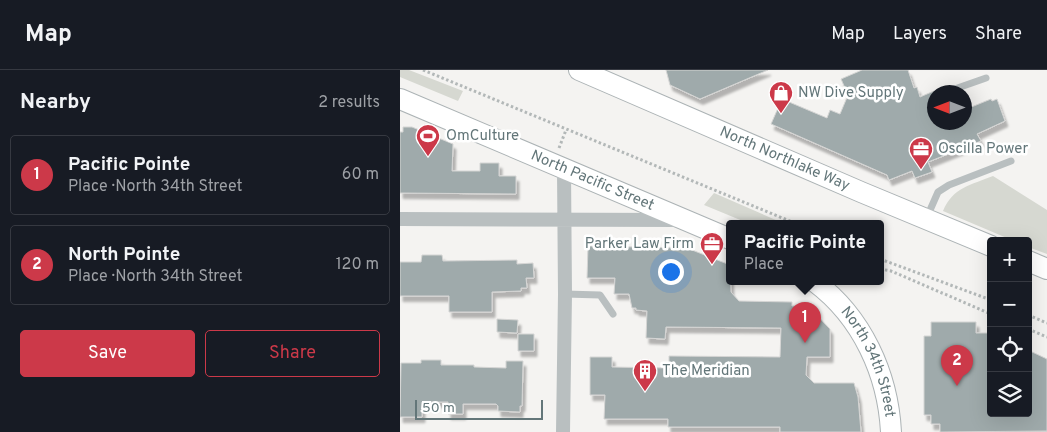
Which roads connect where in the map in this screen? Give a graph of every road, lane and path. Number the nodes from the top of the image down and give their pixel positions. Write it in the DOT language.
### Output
graph roads {
  1 [pos="423,70"];
  2 [pos="579,70"];
  3 [pos="986,78"];
  4 [pos="966,85"];
  5 [pos="400,99"];
  6 [pos="566,130"];
  7 [pos="557,150"];
  8 [pos="1010,161"];
  9 [pos="564,170"];
  10 [pos="926,219"];
  11 [pos="400,220"];
  12 [pos="564,220"];
  13 [pos="686,220"];
  14 [pos="787,220"];
  15 [pos="726,237"];
  16 [pos="987,244"];
  17 [pos="884,260"];
  18 [pos="893,264"];
  19 [pos="884,270"];
  20 [pos="891,271"];
  21 [pos="819,285"];
  22 [pos="565,294"];
  23 [pos="987,299"];
  24 [pos="987,312"];
  25 [pos="613,314"];
  26 [pos="1032,317"];
  27 [pos="1047,323"];
  28 [pos="1032,331"];
  29 [pos="1047,337"];
  30 [pos="563,432"];
  31 [pos="891,432"];
  1 -- 6 [label="path"];
  2 -- 10 [label="street, North Northlake Way"];
  3 -- 4 [label="lane"];
  5 -- 9 [label="street, North Pacific Street"];
  6 -- 7 [label="path"];
  6 -- 14 [label="path"];
  8 -- 10 [label="lane"];
  9 -- 12 [label="street"];
  9 -- 13 [label="street, North Pacific Street"];
  10 -- 16 [label="street, North Northlake Way"];
  11 -- 12 [label="street"];
  12 -- 13 [label="street"];
  12 -- 22 [label="street"];
  13 -- 15 [label="street, North Pacific Street"];
  17 -- 18 [label="path"];
  18 -- 20 [label="path"];
  18 -- 23 [label="path"];
  19 -- 20 [label="path"];
  20 -- 24 [label="path"];
  21 -- 31 [label="street, North 34th Street"];
  22 -- 25 [label="lane"];
  22 -- 30 [label="street"];
  26 -- 27 [label="path"];
  28 -- 29 [label="path"];
}
